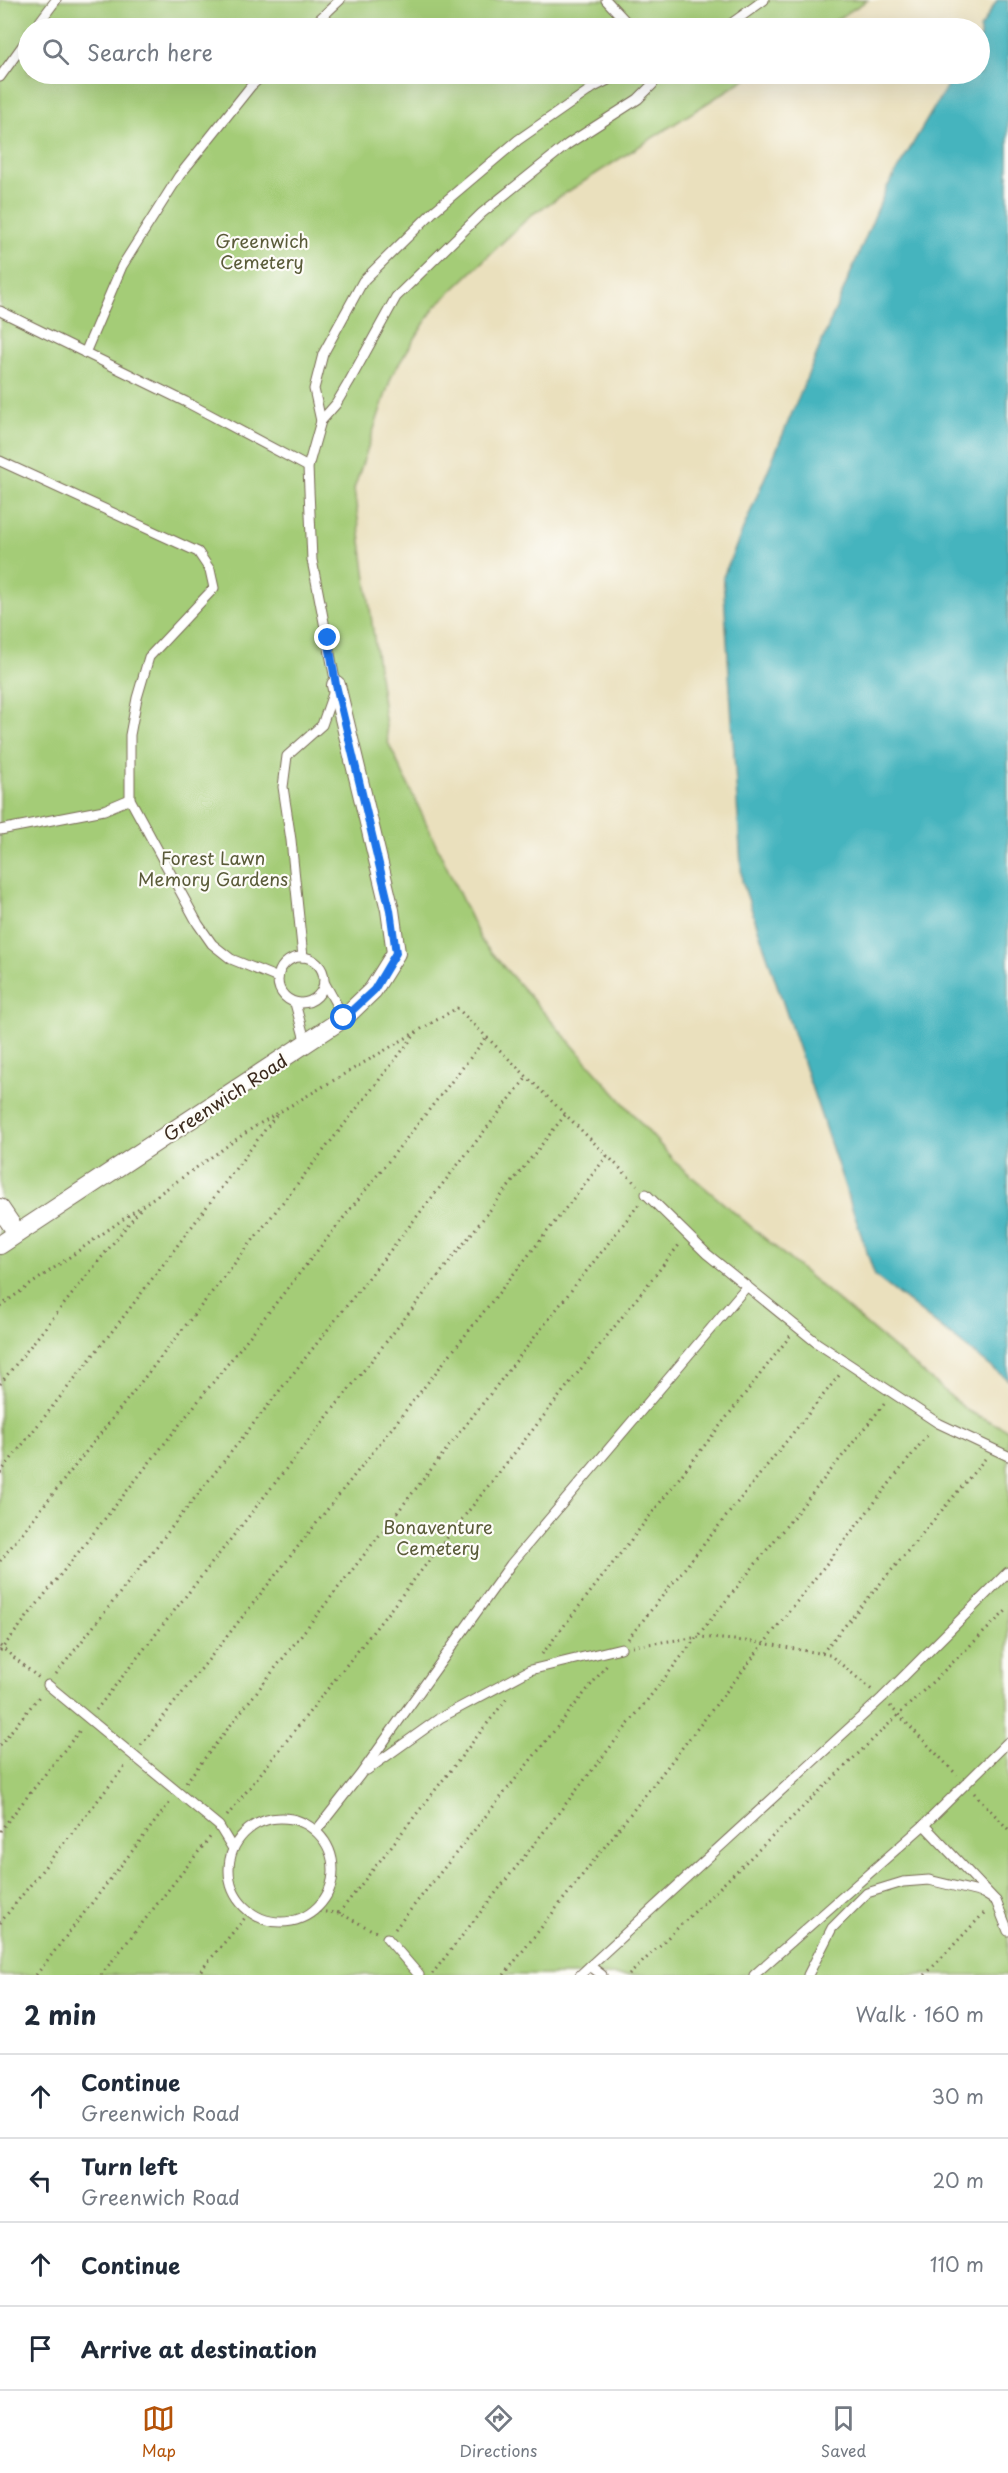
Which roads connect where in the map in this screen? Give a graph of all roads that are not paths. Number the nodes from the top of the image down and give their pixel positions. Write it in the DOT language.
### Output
graph roads {
  1 [pos="56,0"];
  2 [pos="340,0"];
  3 [pos="606,0"];
  4 [pos="764,0"];
  5 [pos="43,18"];
  6 [pos="321,18"];
  7 [pos="623,18"];
  8 [pos="739,18"];
  9 [pos="18,52"];
  10 [pos="0,77"];
  11 [pos="254,84"];
  12 [pos="600,84"];
  13 [pos="653,84"];
  14 [pos="0,311"];
  15 [pos="85,352"];
  16 [pos="321,421"];
  17 [pos="0,461"];
  18 [pos="308,467"];
  19 [pos="336,685"];
  20 [pos="130,799"];
  21 [pos="0,830"];
  22 [pos="303,957"];
  23 [pos="278,978"];
  24 [pos="324,982"];
  25 [pos="295,1003"];
  26 [pos="344,1018"];
  27 [pos="306,1044"];
  28 [pos="646,1194"];
  29 [pos="0,1208"];
  30 [pos="17,1233"];
  31 [pos="0,1245"];
  32 [pos="747,1286"];
  33 [pos="1008,1456"];
  34 [pos="1008,1572"];
  35 [pos="621,1648"];
  36 [pos="48,1685"];
  37 [pos="1008,1742"];
  38 [pos="360,1775"];
  39 [pos="924,1825"];
  40 [pos="316,1831"];
  41 [pos="233,1849"];
  42 [pos="996,1901"];
  43 [pos="1008,1931"];
  44 [pos="387,1938"];
  45 [pos="590,1966"];
  46 [pos="419,1975"];
  47 [pos="580,1975"];
  48 [pos="602,1975"];
  49 [pos="753,1975"];
  50 [pos="808,1975"];
  1 -- 5 [label="lane"];
  2 -- 6 [label="lane"];
  3 -- 7 [label="lane"];
  4 -- 8 [label="lane"];
  9 -- 10 [label="lane"];
  11 -- 15 [label="lane"];
  12 -- 16 [label="lane"];
  13 -- 16 [label="lane"];
  14 -- 15 [label="lane"];
  15 -- 18 [label="lane"];
  16 -- 18 [label="lane"];
  17 -- 20 [label="lane"];
  18 -- 19 [label="lane"];
  19 -- 22 [label="lane"];
  19 -- 26 [label="street, Greenwich Road"];
  20 -- 21 [label="lane"];
  20 -- 23 [label="lane"];
  22 -- 23 [label="lane"];
  22 -- 24 [label="lane"];
  23 -- 25 [label="lane"];
  24 -- 25 [label="lane"];
  24 -- 26 [label="lane"];
  25 -- 27 [label="lane"];
  26 -- 27 [label="street, Greenwich Road"];
  27 -- 30 [label="street, Greenwich Road"];
  28 -- 32 [label="lane"];
  29 -- 30 [label="street"];
  30 -- 31 [label="street, Greenwich Road"];
  32 -- 33 [label="lane"];
  32 -- 38 [label="lane"];
  34 -- 45 [label="lane"];
  35 -- 38 [label="lane"];
  36 -- 41 [label="lane"];
  37 -- 39 [label="lane"];
  38 -- 40 [label="lane"];
  39 -- 42 [label="lane"];
  39 -- 49 [label="lane"];
  40 -- 41 [label="lane"];
  40 -- 41 [label="lane"];
  42 -- 43 [label="lane"];
  42 -- 50 [label="lane"];
  44 -- 46 [label="lane"];
  45 -- 47 [label="lane"];
  45 -- 48 [label="lane"];
}
